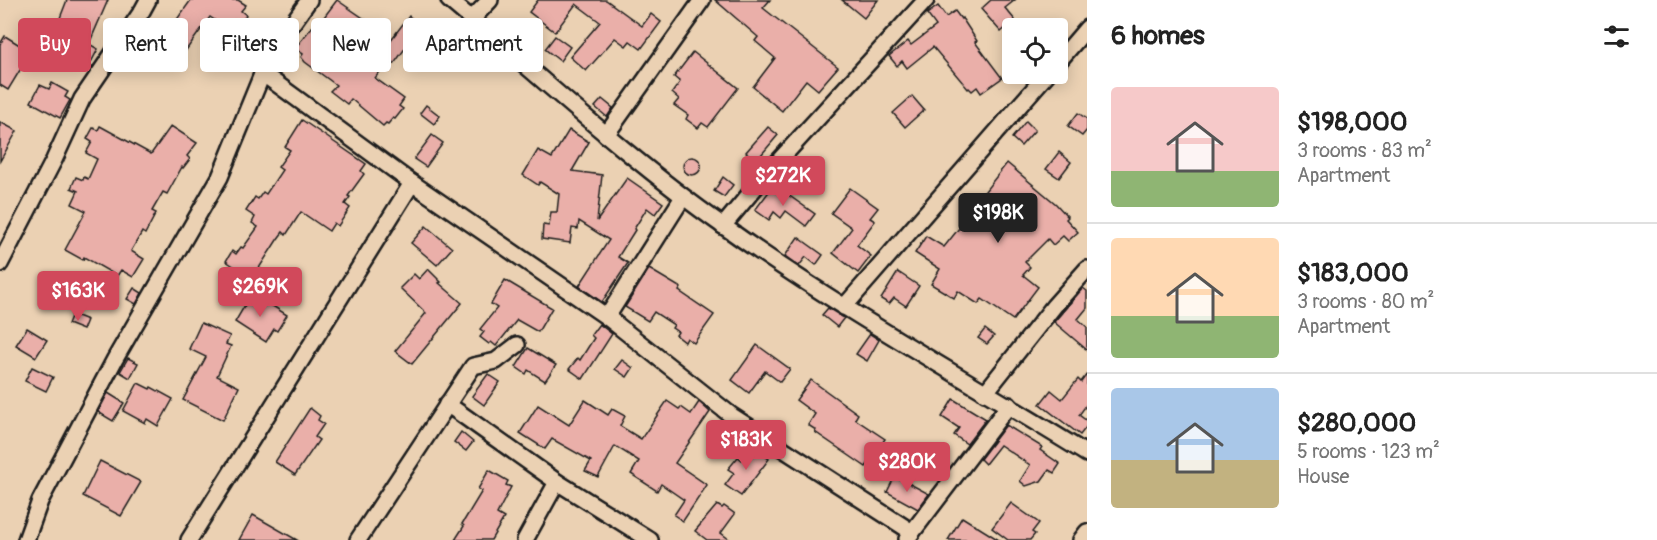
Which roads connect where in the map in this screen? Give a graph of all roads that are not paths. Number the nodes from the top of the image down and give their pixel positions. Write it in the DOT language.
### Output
graph roads {
  1 [pos="148,0"];
  2 [pos="309,0"];
  3 [pos="449,0"];
  4 [pos="490,0"];
  5 [pos="702,0"];
  6 [pos="926,0"];
  7 [pos="471,18"];
  8 [pos="473,18"];
  9 [pos="1087,28"];
  10 [pos="1068,50"];
  11 [pos="533,72"];
  12 [pos="262,73"];
  13 [pos="1038,84"];
  14 [pos="606,135"];
  15 [pos="412,183"];
  16 [pos="683,197"];
  17 [pos="723,226"];
  18 [pos="0,264"];
  19 [pos="1087,269"];
  20 [pos="844,307"];
  21 [pos="606,317"];
  22 [pos="517,345"];
  23 [pos="985,393"];
  24 [pos="447,404"];
  25 [pos="1009,405"];
  26 [pos="1087,454"];
  27 [pos="557,482"];
  28 [pos="1087,532"];
  29 [pos="909,536"];
  30 [pos="26,540"];
  31 [pos="189,540"];
  32 [pos="358,540"];
  33 [pos="525,540"];
  34 [pos="650,540"];
  35 [pos="1081,540"];
  1 -- 18 [label="street"];
  2 -- 12 [label="street"];
  3 -- 7 [label="street"];
  4 -- 8 [label="street"];
  5 -- 14 [label="street"];
  6 -- 17 [label="street"];
  9 -- 10 [label="street"];
  11 -- 14 [label="street"];
  12 -- 15 [label="street"];
  12 -- 30 [label="street"];
  13 -- 20 [label="street"];
  14 -- 16 [label="street"];
  15 -- 21 [label="street"];
  15 -- 31 [label="street"];
  16 -- 17 [label="street"];
  16 -- 21 [label="street"];
  17 -- 20 [label="street"];
  19 -- 23 [label="street"];
  20 -- 23 [label="street"];
  21 -- 29 [label="street"];
  22 -- 24 [label="street"];
  23 -- 25 [label="street"];
  24 -- 27 [label="street"];
  24 -- 32 [label="street"];
  25 -- 26 [label="street"];
  25 -- 29 [label="street"];
  27 -- 33 [label="street"];
  27 -- 34 [label="street"];
  28 -- 35 [label="street"];
}
